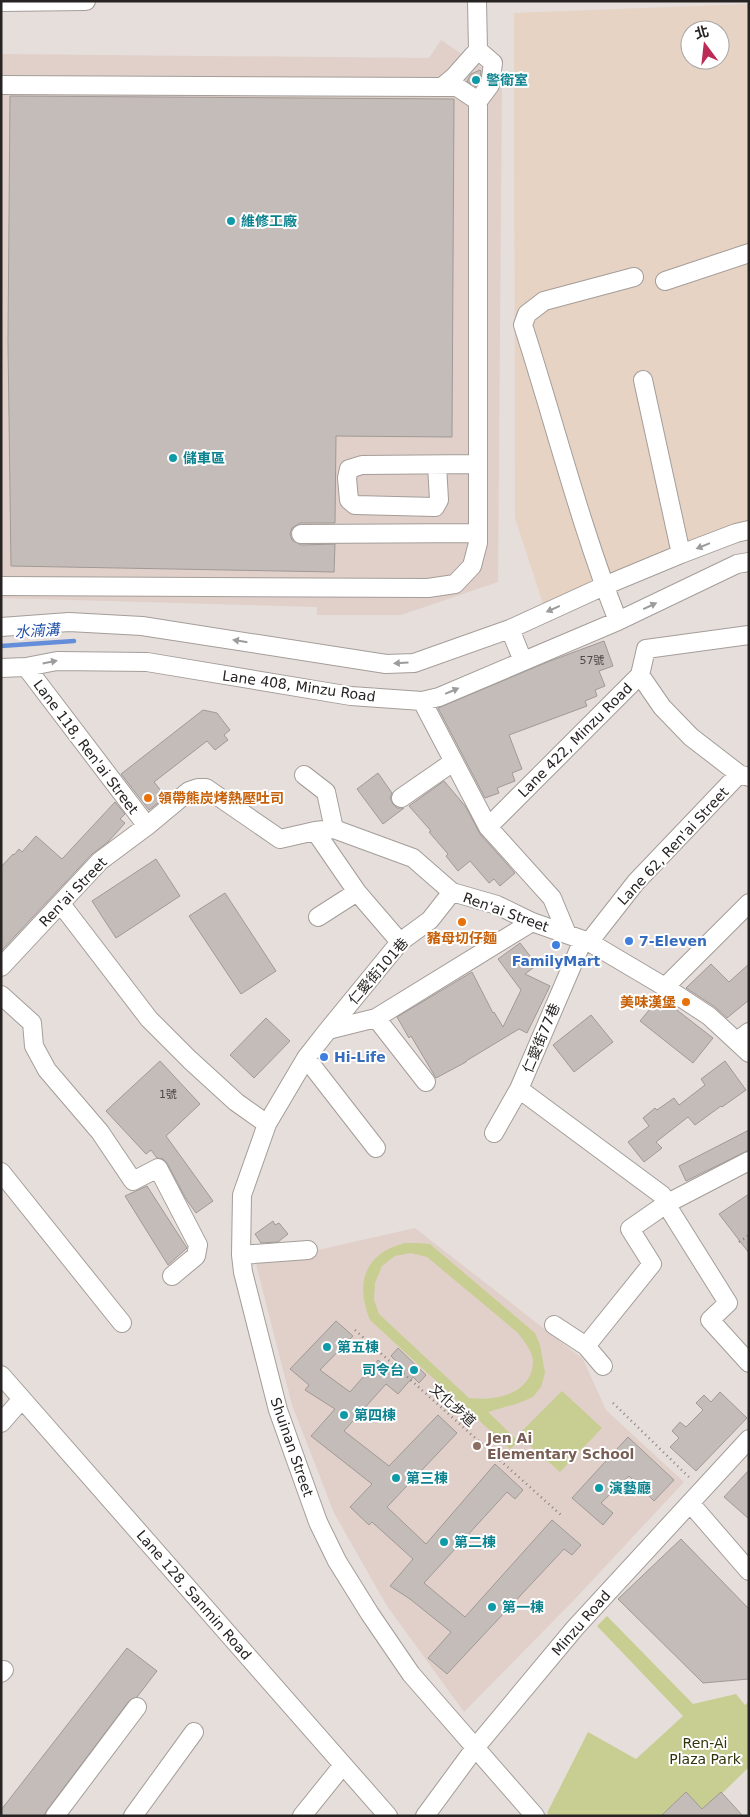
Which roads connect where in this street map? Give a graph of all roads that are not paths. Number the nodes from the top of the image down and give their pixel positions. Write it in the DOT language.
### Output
graph roads {
  1 [pos="86,1"];
  2 [pos="478,1"];
  3 [pos="1,2"];
  4 [pos="478,50"];
  5 [pos="1,85"];
  6 [pos="442,87"];
  7 [pos="478,101"];
  8 [pos="749,253"];
  9 [pos="634,277"];
  10 [pos="665,281"];
  11 [pos="643,380"];
  12 [pos="478,464"];
  13 [pos="437,465"];
  14 [pos="749,530"];
  15 [pos="478,533"];
  16 [pos="301,534"];
  17 [pos="681,554"];
  18 [pos="749,562"];
  19 [pos="1,586"];
  20 [pos="604,586"];
  21 [pos="618,621"];
  22 [pos="1,627"];
  23 [pos="510,628"];
  24 [pos="749,634"];
  25 [pos="523,661"];
  26 [pos="26,667"];
  27 [pos="1,668"];
  28 [pos="640,675"];
  29 [pos="422,701"];
  30 [pos="453,762"];
  31 [pos="304,774"];
  32 [pos="744,776"];
  33 [pos="401,798"];
  34 [pos="147,826"];
  35 [pos="488,827"];
  36 [pos="334,828"];
  37 [pos="315,831"];
  38 [pos="357,892"];
  39 [pos="452,892"];
  40 [pos="749,903"];
  41 [pos="61,904"];
  42 [pos="318,917"];
  43 [pos="532,922"];
  44 [pos="580,939"];
  45 [pos="400,942"];
  46 [pos="1,967"];
  47 [pos="665,987"];
  48 [pos="1,995"];
  49 [pos="376,1018"];
  50 [pos="328,1030"];
  51 [pos="745,1042"];
  52 [pos="306,1058"];
  53 [pos="426,1082"];
  54 [pos="519,1089"];
  55 [pos="267,1124"];
  56 [pos="494,1133"];
  57 [pos="376,1148"];
  58 [pos="749,1161"];
  59 [pos="1,1172"];
  60 [pos="666,1204"];
  61 [pos="308,1250"];
  62 [pos="241,1255"];
  63 [pos="172,1276"];
  64 [pos="122,1323"];
  65 [pos="554,1325"];
  66 [pos="586,1346"];
  67 [pos="749,1363"];
  68 [pos="603,1366"];
  69 [pos="1,1375"];
  70 [pos="22,1399"];
  71 [pos="1,1423"];
  72 [pos="749,1440"];
  73 [pos="690,1503"];
  74 [pos="749,1571"];
  75 [pos="137,1707"];
  76 [pos="194,1732"];
  77 [pos="475,1748"];
  78 [pos="343,1765"];
  79 [pos="55,1816"];
  80 [pos="133,1816"];
  81 [pos="302,1816"];
  82 [pos="388,1816"];
  83 [pos="425,1816"];
  84 [pos="535,1816"];
  1 -- 3 [label="street"];
  2 -- 4 [label="street"];
  4 -- 6 [label="street"];
  4 -- 7 [label="street"];
  5 -- 6 [label="street"];
  6 -- 7 [label="street"];
  7 -- 12 [label="street"];
  8 -- 10 [label="street"];
  9 -- 20 [label="street"];
  11 -- 17 [label="street"];
  12 -- 13 [label="street"];
  12 -- 15 [label="street"];
  13 -- 13 [label="street"];
  14 -- 17 [label="street, one-way"];
  15 -- 16 [label="street"];
  15 -- 19 [label="street"];
  17 -- 20 [label="street"];
  21 -- 18 [label="street, Lane 408, Minzu Road, one-way"];
  20 -- 21 [label="street"];
  20 -- 23 [label="street, one-way"];
  21 -- 25 [label="street, Lane 408, Minzu Road"];
  23 -- 22 [label="street, one-way"];
  23 -- 25 [label="street"];
  24 -- 28 [label="street"];
  29 -- 25 [label="street, Lane 408, Minzu Road, one-way"];
  26 -- 27 [label="street, Lane 408, Minzu Road"];
  26 -- 29 [label="street, Lane 408, Minzu Road, one-way"];
  26 -- 34 [label="street, Lane 118, Ren'ai Street"];
  28 -- 32 [label="street, Lane 422, Minzu Road"];
  28 -- 35 [label="street, Lane 422, Minzu Road"];
  29 -- 30 [label="street"];
  30 -- 33 [label="street"];
  30 -- 35 [label="street"];
  31 -- 36 [label="street"];
  32 -- 44 [label="street, Lane 62, Ren'ai Street"];
  34 -- 37 [label="street, Ren'ai Street"];
  34 -- 41 [label="street, Ren'ai Street"];
  35 -- 44 [label="street"];
  36 -- 37 [label="street, Ren'ai Street"];
  36 -- 39 [label="street, Ren'ai Street"];
  37 -- 38 [label="street"];
  38 -- 42 [label="street"];
  38 -- 45 [label="street"];
  39 -- 43 [label="street, Ren'ai Street"];
  39 -- 45 [label="street, 仁愛街101巷"];
  40 -- 47 [label="street"];
  41 -- 46 [label="street, Ren'ai Street"];
  41 -- 55 [label="street"];
  43 -- 44 [label="street, Ren'ai Street"];
  43 -- 49 [label="street"];
  44 -- 47 [label="street, Ren'ai Street"];
  44 -- 54 [label="street, 仁愛街77巷"];
  45 -- 50 [label="street, 仁愛街101巷"];
  47 -- 51 [label="street, Ren'ai Street"];
  48 -- 63 [label="street"];
  49 -- 50 [label="street"];
  49 -- 53 [label="street"];
  50 -- 52 [label="street, Shuinan Street"];
  52 -- 55 [label="street, Shuinan Street"];
  52 -- 57 [label="street"];
  54 -- 56 [label="street, 仁愛街77巷"];
  54 -- 60 [label="street"];
  55 -- 62 [label="street, Shuinan Street"];
  58 -- 60 [label="street"];
  59 -- 64 [label="street"];
  60 -- 66 [label="street"];
  60 -- 67 [label="street"];
  61 -- 62 [label="street"];
  62 -- 77 [label="street, Shuinan Street"];
  65 -- 66 [label="street"];
  66 -- 68 [label="street"];
  69 -- 70 [label="street, Lane 128, Sanmin Road"];
  70 -- 71 [label="street"];
  70 -- 78 [label="street, Lane 128, Sanmin Road"];
  72 -- 73 [label="street, Minzu Road"];
  73 -- 74 [label="street"];
  73 -- 77 [label="street, Minzu Road"];
  75 -- 79 [label="street"];
  76 -- 80 [label="street"];
  77 -- 83 [label="street, Minzu Road"];
  77 -- 84 [label="street, Shuinan Street"];
  78 -- 81 [label="street"];
  78 -- 82 [label="street, Lane 128, Sanmin Road"];
}
